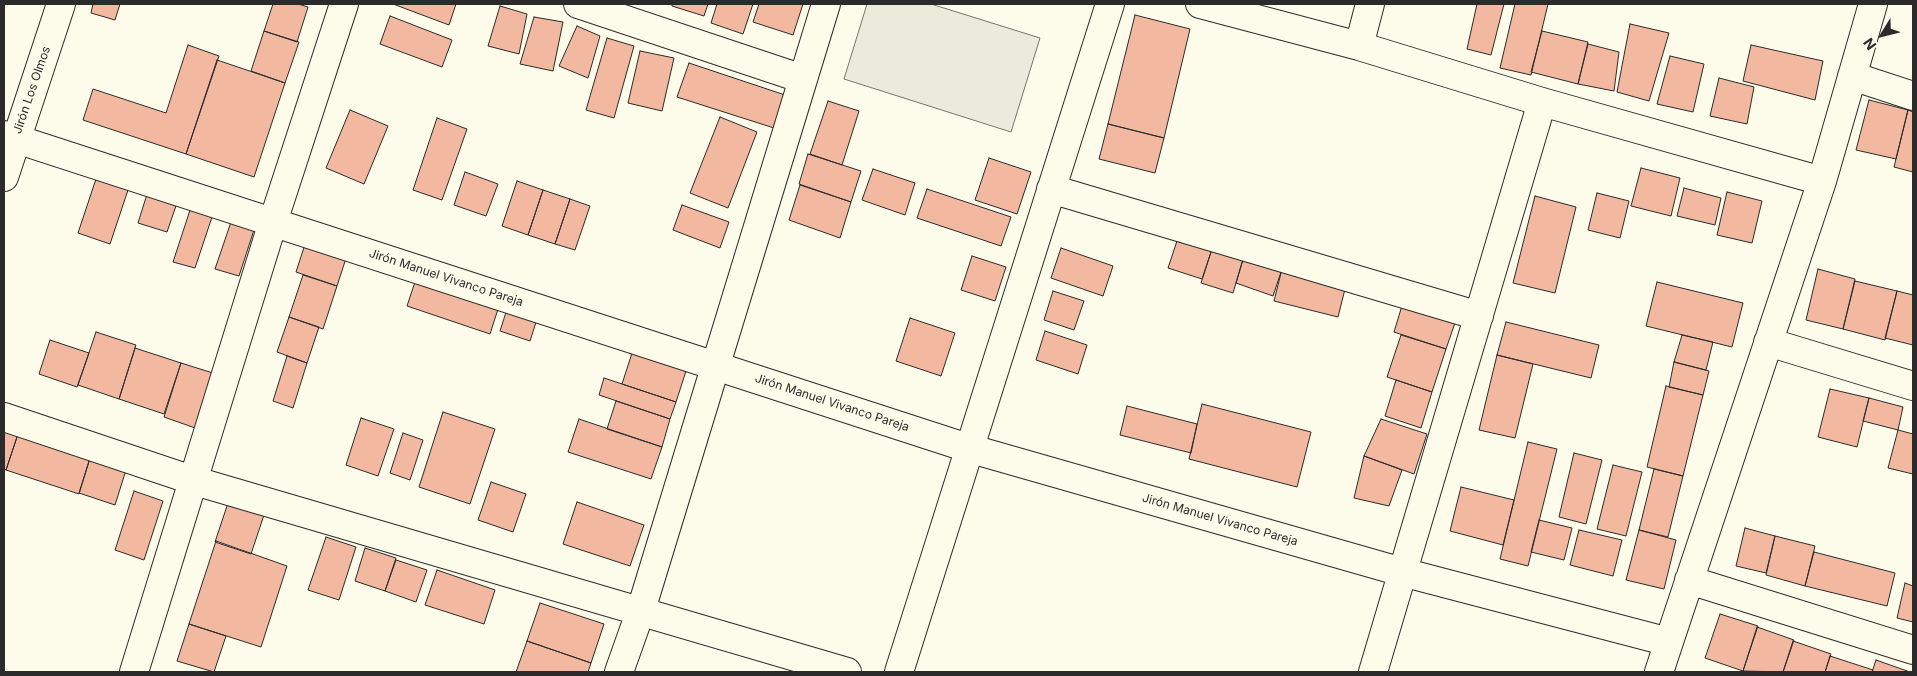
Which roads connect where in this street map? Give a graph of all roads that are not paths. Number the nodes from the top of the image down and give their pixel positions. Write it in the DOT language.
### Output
graph roads {
  1 [pos="61,4"];
  2 [pos="344,4"];
  3 [pos="578,4"];
  4 [pos="826,4"];
  5 [pos="1110,4"];
  6 [pos="1200,4"];
  7 [pos="1370,4"];
  8 [pos="1873,4"];
  9 [pos="1359,46"];
  10 [pos="1852,76"];
  11 [pos="803,79"];
  12 [pos="1913,96"];
  13 [pos="1542,102"];
  14 [pos="10,137"];
  15 [pos="4,177"];
  16 [pos="1822,181"];
  17 [pos="1051,189"];
  18 [pos="273,222"];
  19 [pos="1479,316"];
  20 [pos="1768,342"];
  21 [pos="715,366"];
  22 [pos="1913,386"];
  23 [pos="4,417"];
  24 [pos="968,448"];
  25 [pos="194,481"];
  26 [pos="1402,572"];
  27 [pos="1689,580"];
  28 [pos="641,610"];
  29 [pos="1668,642"];
  30 [pos="1913,650"];
  31 [pos="134,672"];
  32 [pos="619,672"];
  33 [pos="847,672"];
  34 [pos="899,672"];
  35 [pos="1373,672"];
  36 [pos="1659,672"];
  1 -- 14 [label="street, Jirón Los Olmos"];
  2 -- 18 [label="street"];
  3 -- 11 [label="street"];
  4 -- 11 [label="street"];
  5 -- 17 [label="street"];
  6 -- 9 [label="street"];
  7 -- 9 [label="street"];
  8 -- 10 [label="street"];
  9 -- 13 [label="street"];
  10 -- 12 [label="street"];
  10 -- 16 [label="street"];
  11 -- 21 [label="street"];
  13 -- 16 [label="street"];
  13 -- 19 [label="street"];
  14 -- 15 [label="street, Jirón Los Olmos"];
  14 -- 18 [label="street, Jirón Manuel Vivanco Pareja"];
  16 -- 20 [label="street"];
  17 -- 19 [label="street"];
  17 -- 24 [label="street"];
  18 -- 21 [label="street, Jirón Manuel Vivanco Pareja"];
  18 -- 25 [label="street"];
  19 -- 26 [label="street"];
  20 -- 22 [label="street"];
  20 -- 27 [label="street"];
  21 -- 24 [label="street, Jirón Manuel Vivanco Pareja"];
  21 -- 28 [label="street"];
  23 -- 25 [label="street"];
  24 -- 26 [label="street, Jirón Manuel Vivanco Pareja"];
  24 -- 34 [label="street"];
  25 -- 28 [label="street"];
  25 -- 31 [label="street"];
  26 -- 29 [label="street, Jirón Manuel Vivanco Pareja"];
  26 -- 35 [label="street"];
  27 -- 29 [label="street"];
  27 -- 30 [label="street"];
  28 -- 32 [label="street"];
  28 -- 33 [label="street"];
  29 -- 36 [label="street"];
}
